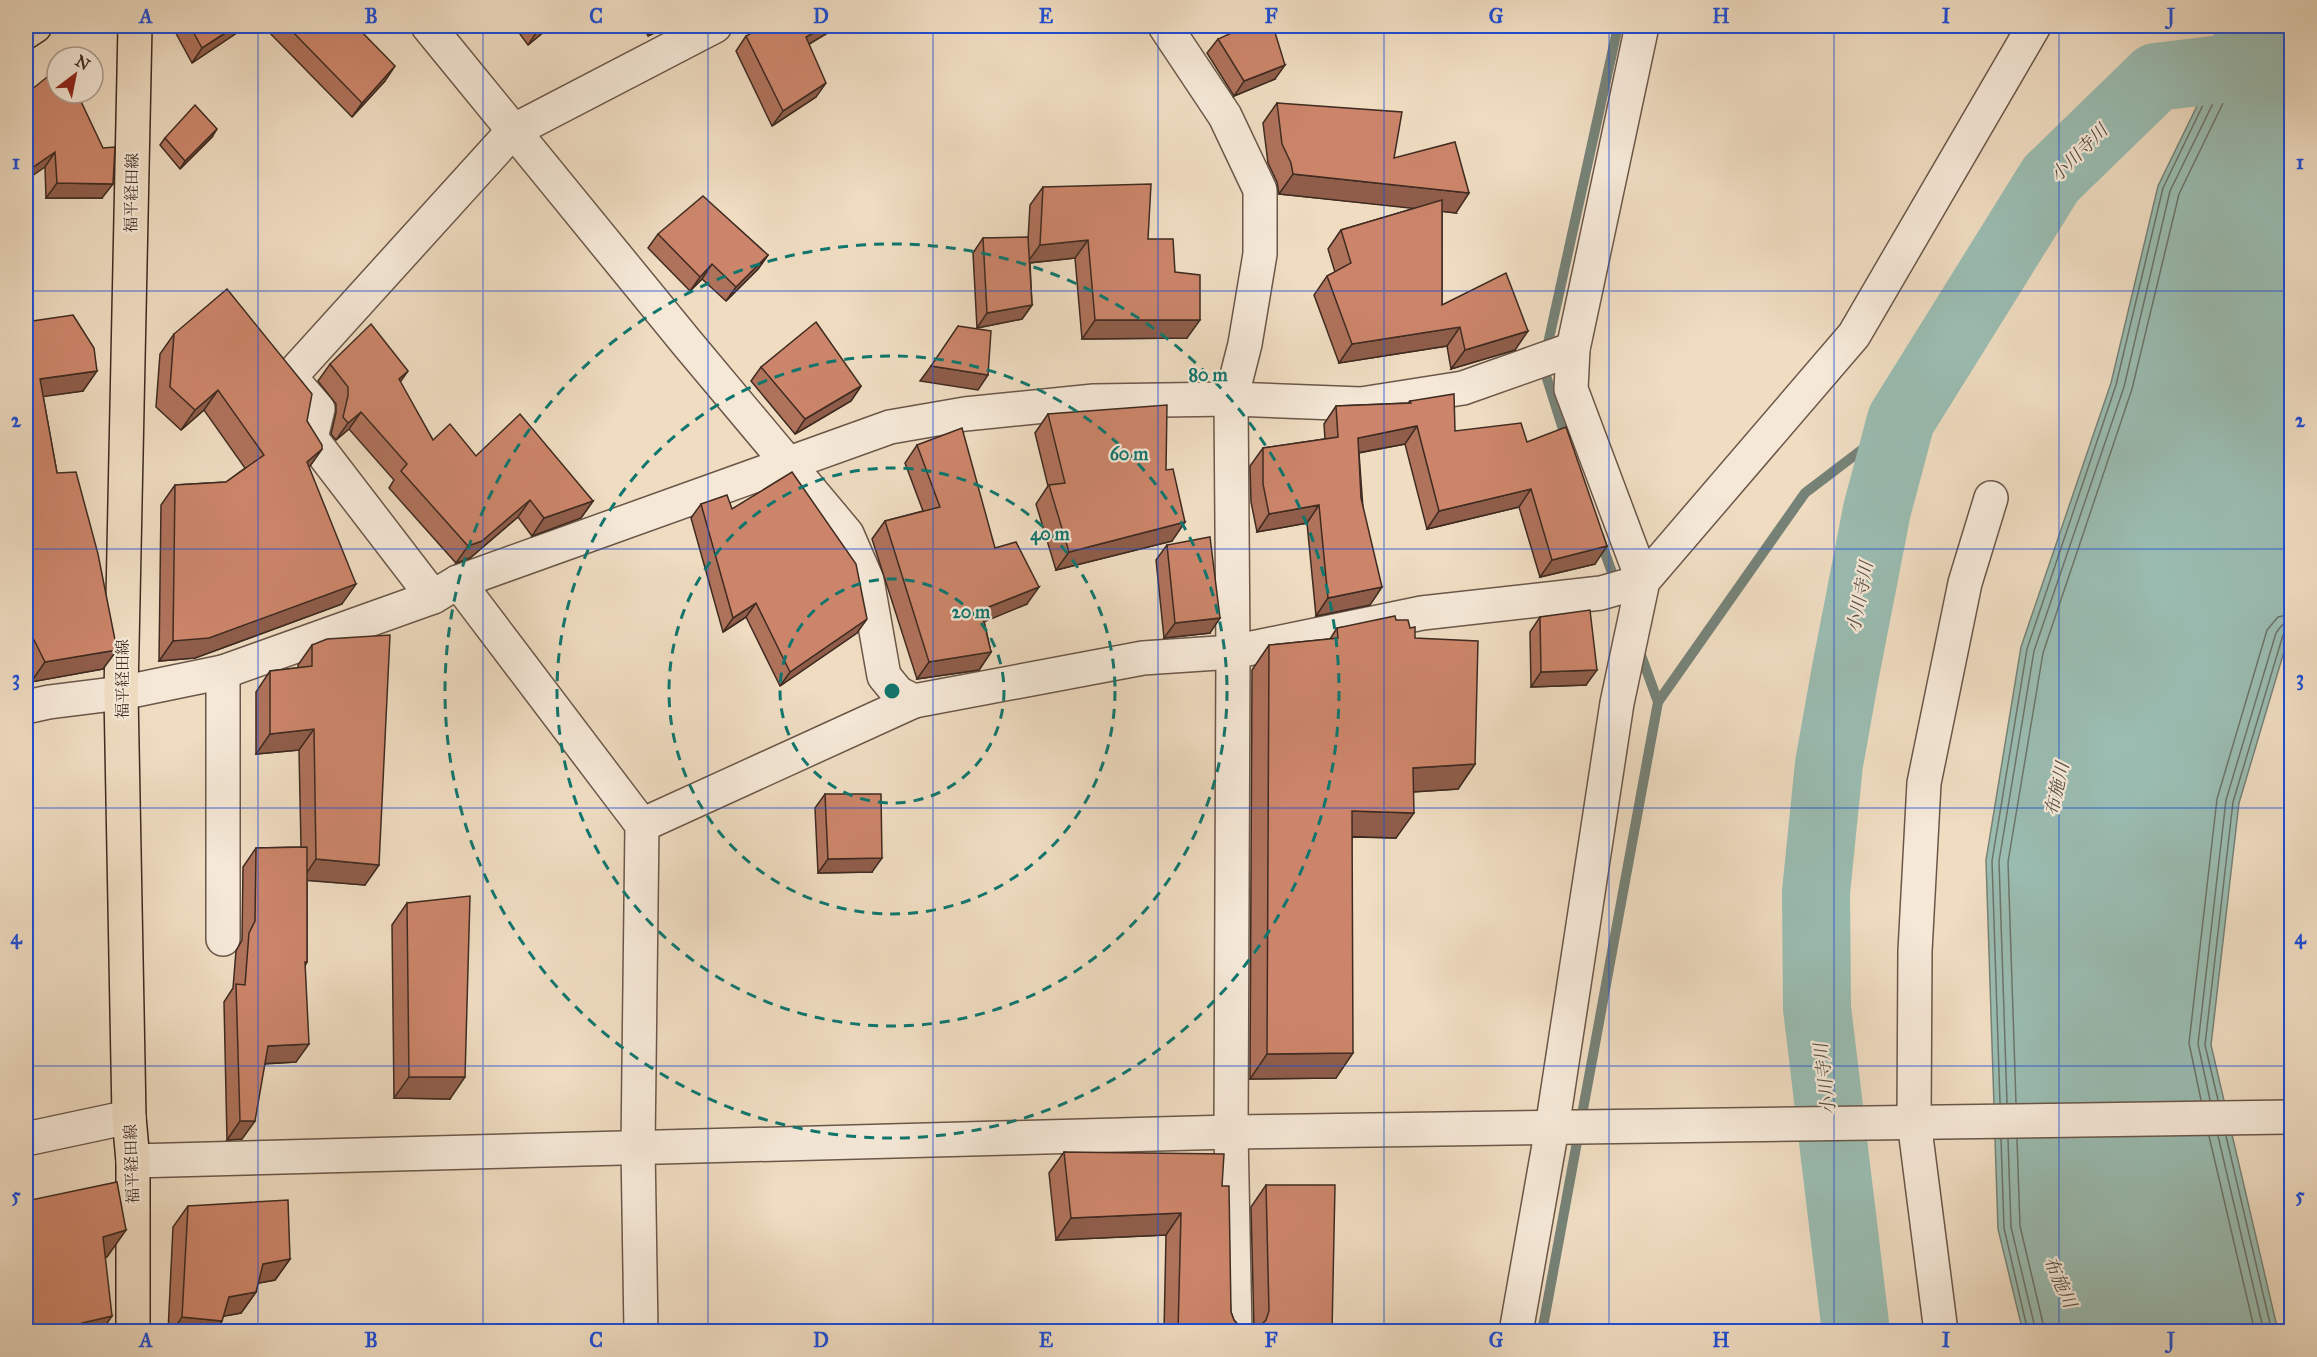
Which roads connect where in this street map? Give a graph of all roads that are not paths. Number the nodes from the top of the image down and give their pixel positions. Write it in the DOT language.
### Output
graph roads {
  1 [pos="35,26"];
  2 [pos="135,26"];
  3 [pos="428,26"];
  4 [pos="715,26"];
  5 [pos="1642,26"];
  6 [pos="2034,26"];
  7 [pos="1178,31"];
  8 [pos="26,32"];
  9 [pos="513,131"];
  10 [pos="1573,349"];
  11 [pos="1231,399"];
  12 [pos="789,465"];
  13 [pos="1990,498"];
  14 [pos="1642,581"];
  15 [pos="446,589"];
  16 [pos="1233,652"];
  17 [pos="223,672"];
  18 [pos="121,693"];
  19 [pos="914,701"];
  20 [pos="26,707"];
  21 [pos="642,825"];
  22 [pos="223,939"];
  23 [pos="129,1117"];
  24 [pos="2277,1117"];
  25 [pos="1930,1121"];
  26 [pos="1552,1128"];
  27 [pos="1231,1132"];
  28 [pos="26,1139"];
  29 [pos="638,1147"];
  30 [pos="133,1161"];
  31 [pos="133,1332"];
  32 [pos="641,1332"];
  33 [pos="1235,1332"];
  34 [pos="1516,1332"];
  35 [pos="1941,1332"];
  1 -- 8 [label="main road"];
  2 -- 18 [label="main road, 福平経田線"];
  3 -- 9 [label="street"];
  4 -- 9 [label="street"];
  5 -- 10 [label="street"];
  6 -- 14 [label="street"];
  7 -- 11 [label="street"];
  9 -- 12 [label="street"];
  9 -- 15 [label="street"];
  10 -- 11 [label="street"];
  10 -- 14 [label="street"];
  11 -- 12 [label="street"];
  11 -- 16 [label="street"];
  12 -- 15 [label="street"];
  12 -- 19 [label="street"];
  13 -- 25 [label="street"];
  14 -- 16 [label="street"];
  14 -- 26 [label="street"];
  15 -- 17 [label="street"];
  15 -- 21 [label="street"];
  16 -- 19 [label="street"];
  16 -- 27 [label="street"];
  17 -- 18 [label="street"];
  17 -- 22 [label="street"];
  18 -- 20 [label="street"];
  18 -- 23 [label="main road, 福平経田線"];
  19 -- 21 [label="street"];
  21 -- 29 [label="street"];
  23 -- 28 [label="street"];
  23 -- 30 [label="main road, 福平経田線"];
  24 -- 25 [label="street"];
  25 -- 26 [label="street"];
  25 -- 35 [label="street"];
  26 -- 27 [label="street"];
  26 -- 34 [label="street"];
  27 -- 29 [label="street"];
  27 -- 33 [label="street"];
  29 -- 30 [label="street"];
  29 -- 32 [label="street"];
  30 -- 31 [label="main road, 福平経田線"];
}
